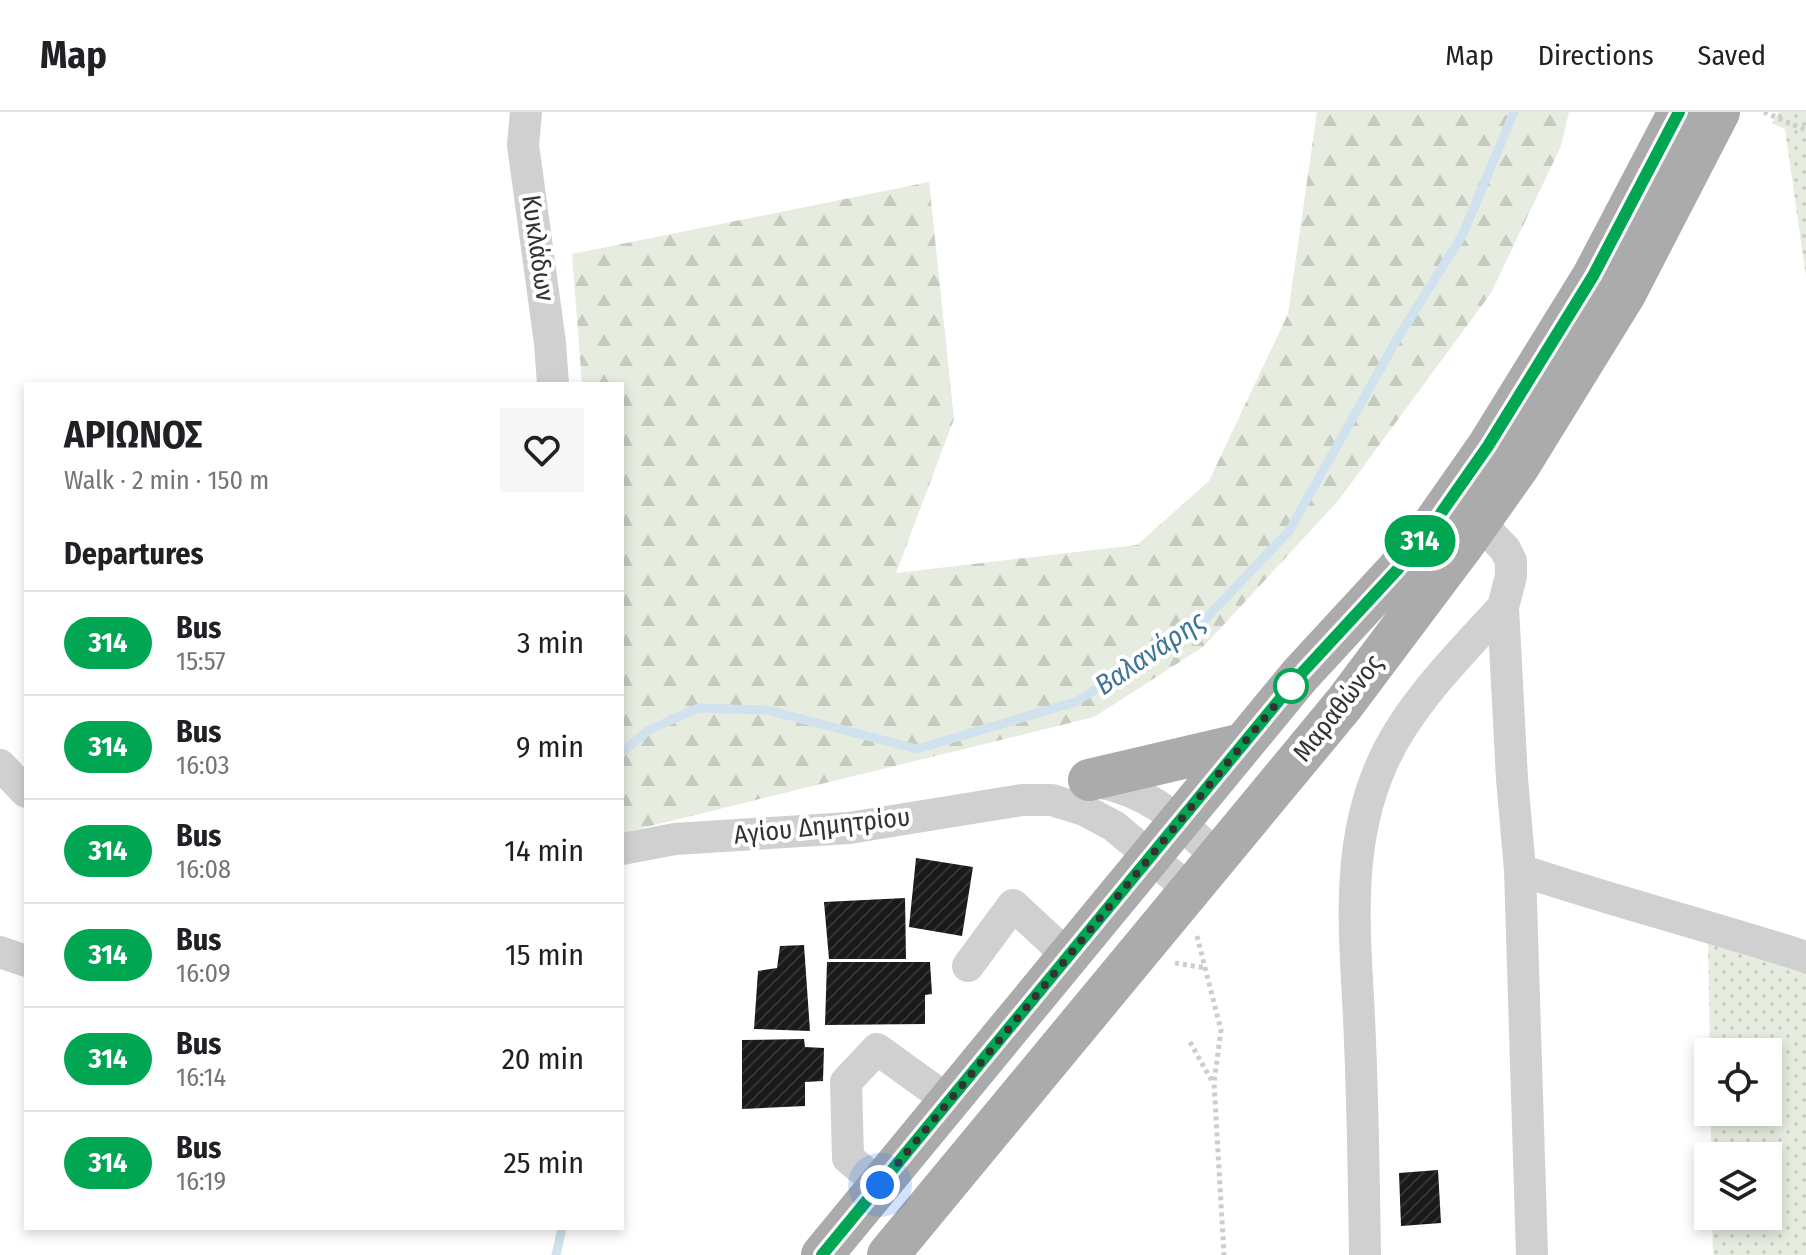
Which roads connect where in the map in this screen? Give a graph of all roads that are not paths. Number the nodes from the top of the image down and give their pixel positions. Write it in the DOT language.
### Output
graph roads {
  1 [pos="526,112"];
  2 [pos="1679,112"];
  3 [pos="1719,112"];
  4 [pos="553,382"];
  5 [pos="1479,522"];
  6 [pos="1503,607"];
  7 [pos="1243,744"];
  8 [pos="0,765"];
  9 [pos="1089,780"];
  10 [pos="24,790"];
  11 [pos="1022,800"];
  12 [pos="1179,821"];
  13 [pos="626,848"];
  14 [pos="1151,855"];
  15 [pos="1217,857"];
  16 [pos="1520,870"];
  17 [pos="1183,898"];
  18 [pos="0,952"];
  19 [pos="1068,956"];
  20 [pos="1806,957"];
  21 [pos="24,960"];
  22 [pos="968,966"];
  23 [pos="949,1101"];
  24 [pos="880,1185"];
  25 [pos="822,1255"];
  26 [pos="888,1255"];
  27 [pos="1365,1255"];
  28 [pos="1532,1255"];
  1 -- 4 [label="street, Κυκλάδων"];
  2 -- 7 [label="main road, Μαραθώνος"];
  3 -- 5 [label="main road, Μαραθώνος"];
  5 -- 6 [label="street"];
  5 -- 15 [label="main road, Μαραθώνος"];
  6 -- 16 [label="street"];
  6 -- 27 [label="street"];
  7 -- 9 [label="main road"];
  7 -- 12 [label="main road, Μαραθώνος"];
  8 -- 10 [label="street"];
  9 -- 11 [label="street, Αγίου Δημητρίου"];
  9 -- 12 [label="street"];
  11 -- 13 [label="street, Αγίου Δημητρίου"];
  11 -- 14 [label="street, Αγίου Δημητρίου"];
  12 -- 14 [label="main road, Μαραθώνος"];
  12 -- 15 [label="street"];
  14 -- 17 [label="street, Αγίου Δημητρίου"];
  14 -- 19 [label="main road, Μαραθώνος"];
  15 -- 17 [label="main road, Μαραθώνος"];
  16 -- 20 [label="street"];
  16 -- 28 [label="street"];
  17 -- 26 [label="main road, Μαραθώνος"];
  18 -- 21 [label="street"];
  19 -- 22 [label="street"];
  19 -- 23 [label="main road, Μαραθώνος"];
  23 -- 24 [label="main road, Μαραθώνος"];
  23 -- 24 [label="street"];
  24 -- 25 [label="main road, Μαραθώνος"];
}
